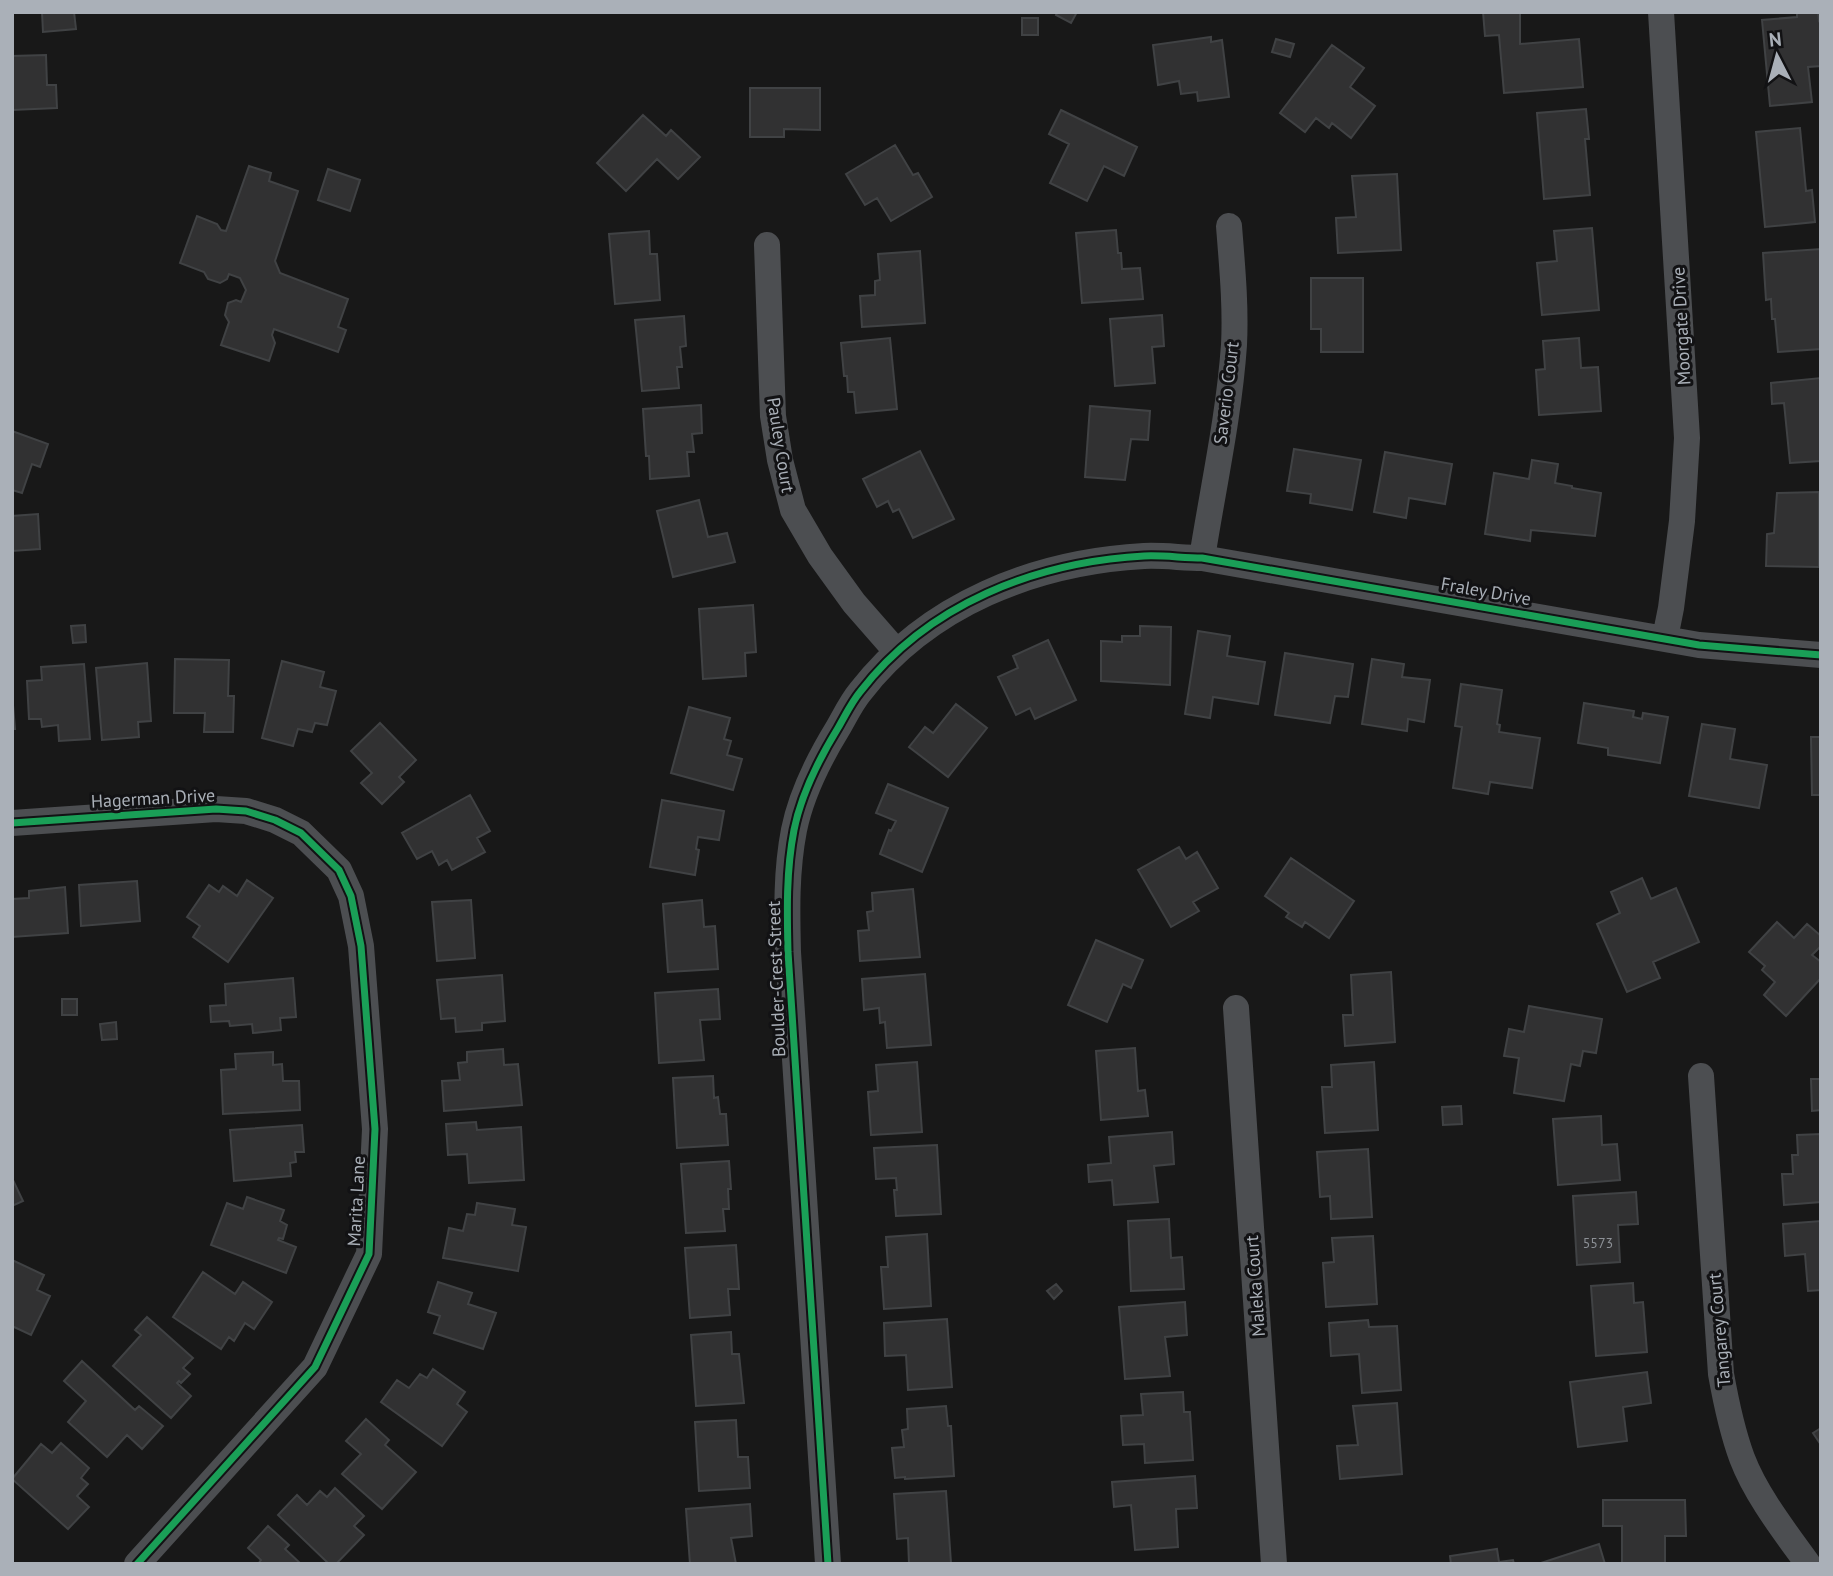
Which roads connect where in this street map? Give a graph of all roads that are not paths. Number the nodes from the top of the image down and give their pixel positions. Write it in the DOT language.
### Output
graph roads {
  1 [pos="1661,12"];
  2 [pos="1229,226"];
  3 [pos="767,245"];
  4 [pos="1145,556"];
  5 [pos="1202,558"];
  6 [pos="1665,638"];
  7 [pos="896,652"];
  8 [pos="1821,655"];
  9 [pos="12,823"];
  10 [pos="325,853"];
  11 [pos="1236,1008"];
  12 [pos="1701,1076"];
  13 [pos="137,1564"];
  14 [pos="828,1564"];
  15 [pos="1274,1564"];
  16 [pos="1808,1564"];
  1 -- 6 [label="street, Moorgate Drive"];
  2 -- 5 [label="street, Saverio Court"];
  3 -- 7 [label="street, Pauley Court"];
  4 -- 5 [label="street, Fraley Drive"];
  4 -- 7 [label="street, Boulder-Crest Street"];
  5 -- 6 [label="street, Fraley Drive"];
  6 -- 8 [label="street, Fraley Drive"];
  7 -- 14 [label="street, Boulder-Crest Street"];
  9 -- 10 [label="street, Hagerman Drive"];
  10 -- 13 [label="street, Marita Lane"];
  11 -- 15 [label="street, Maleka Court"];
  12 -- 16 [label="street, Tangarey Court"];
}
